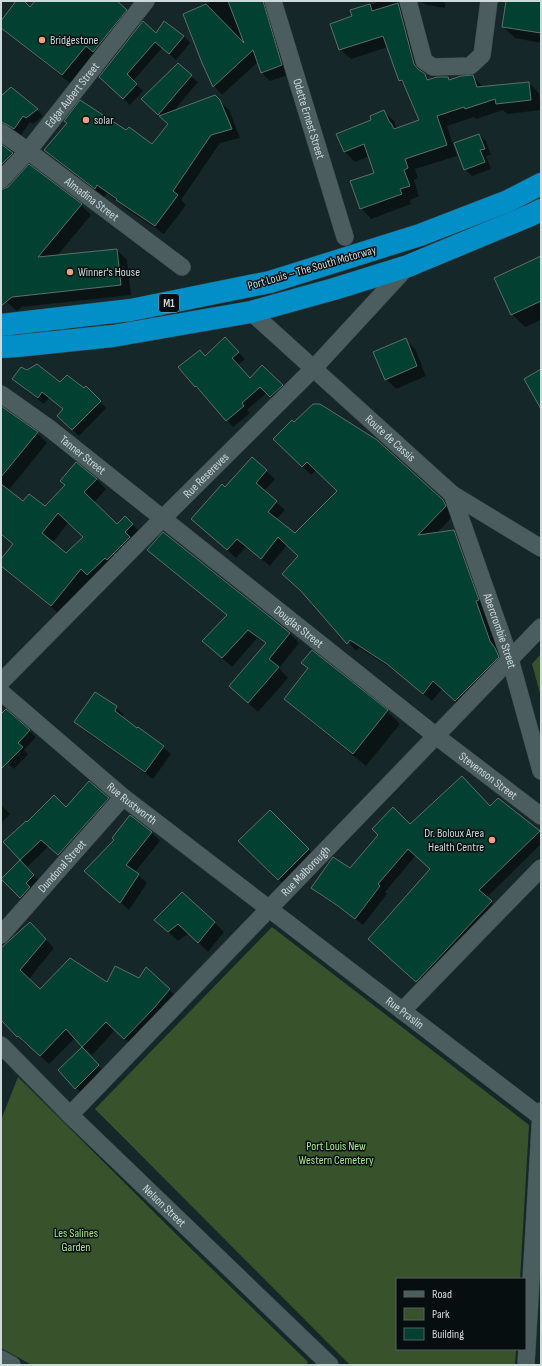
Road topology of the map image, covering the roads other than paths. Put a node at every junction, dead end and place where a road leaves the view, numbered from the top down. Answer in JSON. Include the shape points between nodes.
{"nodes":[{"id":1,"x":146,"y":1,"type":"edge"},
{"id":2,"x":273,"y":1,"type":"edge"},
{"id":3,"x":408,"y":1,"type":"edge"},
{"id":4,"x":489,"y":1,"type":"edge"},
{"id":5,"x":1,"y":132,"type":"edge"},
{"id":6,"x":28,"y":151,"type":"junction"},
{"id":7,"x":1,"y":180,"type":"edge"},
{"id":8,"x":541,"y":184,"type":"edge"},
{"id":9,"x":541,"y":210,"type":"edge"},
{"id":10,"x":345,"y":237,"type":"dead end"},
{"id":11,"x":408,"y":266,"type":"junction"},
{"id":12,"x":182,"y":267,"type":"dead end"},
{"id":13,"x":251,"y":312,"type":"junction"},
{"id":14,"x":1,"y":325,"type":"edge"},
{"id":15,"x":113,"y":336,"type":"junction"},
{"id":16,"x":1,"y":347,"type":"edge"},
{"id":17,"x":1,"y":358,"type":"edge"},
{"id":18,"x":314,"y":368,"type":"junction"},
{"id":19,"x":1,"y":394,"type":"edge"},
{"id":20,"x":452,"y":494,"type":"junction"},
{"id":21,"x":162,"y":518,"type":"junction"},
{"id":22,"x":541,"y":548,"type":"edge"},
{"id":23,"x":541,"y":627,"type":"edge"},
{"id":24,"x":510,"y":660,"type":"junction"},
{"id":25,"x":1,"y":682,"type":"edge"},
{"id":26,"x":1,"y":692,"type":"edge"},
{"id":27,"x":436,"y":736,"type":"junction"},
{"id":28,"x":541,"y":771,"type":"edge"},
{"id":29,"x":124,"y":797,"type":"junction"},
{"id":30,"x":541,"y":816,"type":"edge"},
{"id":31,"x":541,"y":868,"type":"edge"},
{"id":32,"x":269,"y":909,"type":"junction"},
{"id":33,"x":1,"y":935,"type":"edge"},
{"id":34,"x":402,"y":1011,"type":"junction"},
{"id":35,"x":1,"y":1045,"type":"edge"},
{"id":36,"x":541,"y":1111,"type":"edge"},
{"id":37,"x":70,"y":1115,"type":"junction"},
{"id":38,"x":541,"y":1118,"type":"edge"},
{"id":39,"x":1,"y":1359,"type":"edge"},
{"id":40,"x":12,"y":1365,"type":"edge"},
{"id":41,"x":330,"y":1365,"type":"edge"},
{"id":42,"x":526,"y":1365,"type":"edge"}],
"edges":[{"from":1,"to":6,"type":"street","name":"Edgar Aubert Street"},
{"from":2,"to":10,"type":"street","name":"Odette Ernest Street"},
{"from":3,"to":4,"type":"street","via":[[424,61],[433,67],[470,66],[482,55]]},
{"from":5,"to":6,"type":"street","name":"Almadina Street"},
{"from":6,"to":7,"type":"street"},
{"from":6,"to":12,"type":"street","name":"Almadina Street"},
{"from":8,"to":14,"type":"highway","name":"Port Louis – The South Motorway","number":"M1","via":[[420,235],[270,282],[131,310]]},
{"from":9,"to":11,"type":"highway","name":"Port Louis – The South Motorway","number":"M1"},
{"from":11,"to":13,"type":"highway","name":"Port Louis – The South Motorway","number":"M1"},
{"from":11,"to":18,"type":"street","name":"Rue Resereves"},
{"from":13,"to":15,"type":"highway","name":"Port Louis – The South Motorway","number":"M1"},
{"from":13,"to":18,"type":"street","name":"Route de Cassis"},
{"from":15,"to":16,"type":"highway","name":"Port Louis – The South Motorway","number":"M1"},
{"from":15,"to":17,"type":"highway"},
{"from":18,"to":20,"type":"street","name":"Route de Cassis"},
{"from":18,"to":21,"type":"street","name":"Rue Resereves"},
{"from":19,"to":21,"type":"street","name":"Tanner Street","via":[[49,428]]},
{"from":20,"to":22,"type":"street","name":"Route de Cassis"},
{"from":20,"to":24,"type":"street","name":"Abercrombie Street"},
{"from":21,"to":25,"type":"street","name":"Rue Resereves"},
{"from":21,"to":27,"type":"street","name":"Douglas Street"},
{"from":23,"to":24,"type":"street","name":"Rue Malborough"},
{"from":24,"to":27,"type":"street","name":"Rue Malborough"},
{"from":24,"to":28,"type":"street","name":"Abercrombie Street"},
{"from":26,"to":29,"type":"street","name":"Rue Rustworth"},
{"from":27,"to":30,"type":"street","name":"Stevenson Street"},
{"from":27,"to":32,"type":"street","name":"Rue Malborough"},
{"from":29,"to":32,"type":"street","name":"Rue Rustworth"},
{"from":29,"to":33,"type":"street","name":"Dundonal Street"},
{"from":31,"to":34,"type":"street"},
{"from":32,"to":34,"type":"street","name":"Rue Praslin"},
{"from":32,"to":37,"type":"street","name":"Rue Malborough"},
{"from":34,"to":38,"type":"street","name":"Rue Praslin"},
{"from":35,"to":37,"type":"street","name":"Nelson Street"},
{"from":36,"to":38,"type":"street"},
{"from":37,"to":41,"type":"street","name":"Nelson Street"},
{"from":38,"to":42,"type":"street"},
{"from":39,"to":40,"type":"street"}]}
